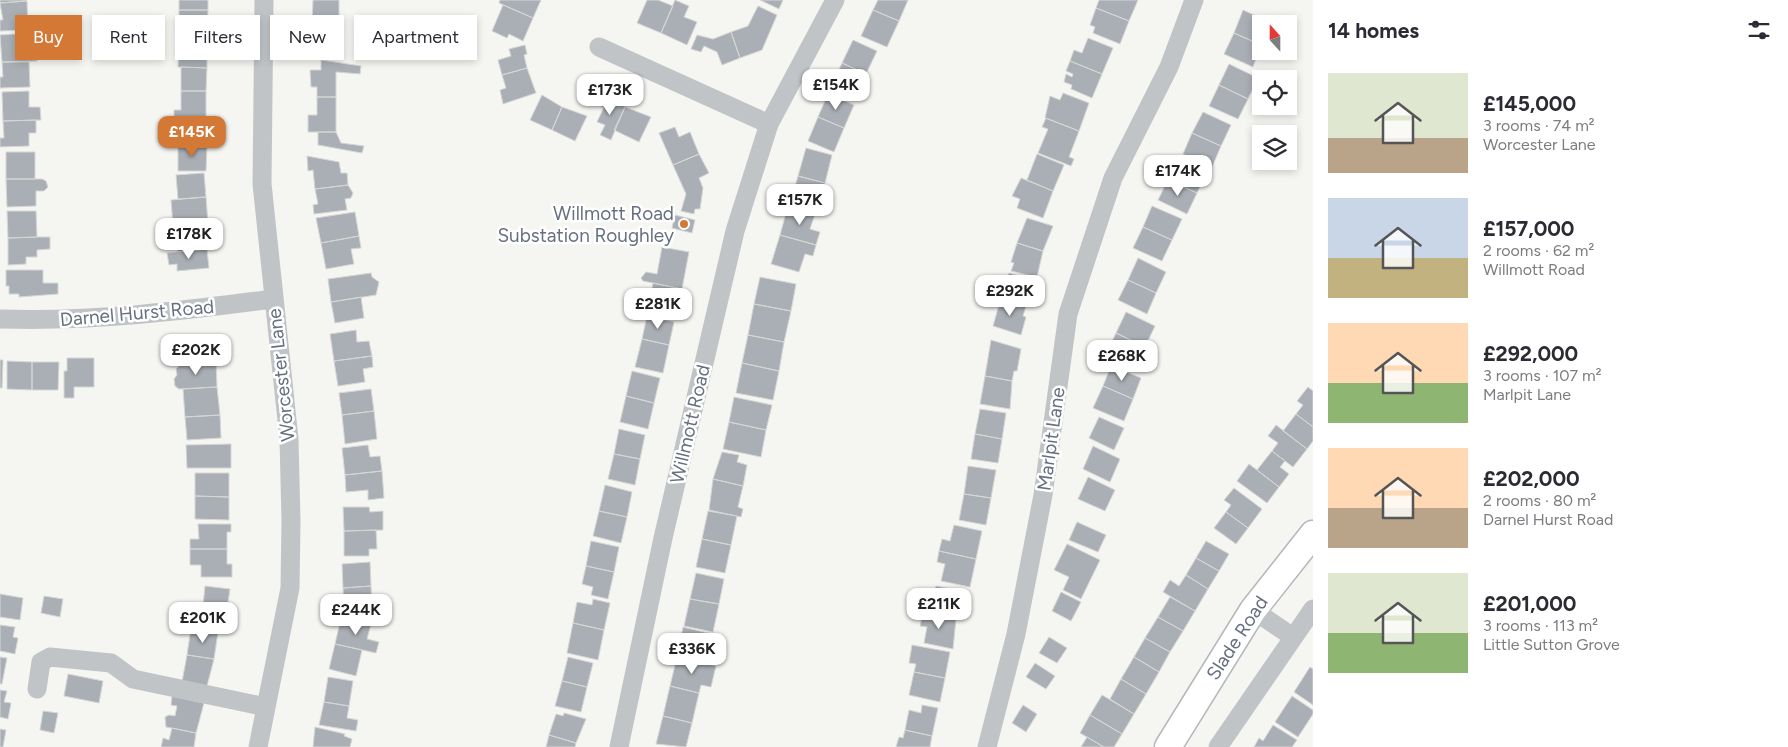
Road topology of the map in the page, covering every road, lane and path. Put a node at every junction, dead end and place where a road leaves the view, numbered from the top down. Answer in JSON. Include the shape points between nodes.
{"nodes":[{"id":1,"x":264,"y":0,"type":"edge"},
{"id":2,"x":835,"y":0,"type":"edge"},
{"id":3,"x":1194,"y":0,"type":"edge"},
{"id":4,"x":600,"y":47,"type":"dead end"},
{"id":5,"x":769,"y":124,"type":"junction"},
{"id":6,"x":273,"y":299,"type":"junction"},
{"id":7,"x":0,"y":319,"type":"edge"},
{"id":8,"x":1313,"y":534,"type":"edge"},
{"id":9,"x":1313,"y":609,"type":"edge"},
{"id":10,"x":1253,"y":610,"type":"junction"},
{"id":11,"x":1293,"y":637,"type":"junction"},
{"id":12,"x":38,"y":689,"type":"dead end"},
{"id":13,"x":266,"y":707,"type":"junction"},
{"id":14,"x":258,"y":747,"type":"edge"},
{"id":15,"x":619,"y":747,"type":"edge"},
{"id":16,"x":987,"y":747,"type":"edge"},
{"id":17,"x":1168,"y":747,"type":"edge"},
{"id":18,"x":1218,"y":747,"type":"edge"}],
"edges":[{"from":1,"to":6,"type":"street","name":"Worcester Lane","via":[[262,184]]},
{"from":2,"to":5,"type":"street","name":"Willmott Road"},
{"from":3,"to":16,"type":"street","name":"Marlpit Lane","via":[[1169,67],[1113,178],[1068,314],[1043,494],[1016,634]]},
{"from":4,"to":5,"type":"street"},
{"from":5,"to":15,"type":"street","name":"Willmott Road","via":[[736,231],[709,340]]},
{"from":6,"to":7,"type":"street","name":"Darnel Hurst Road","via":[[145,316],[58,321]]},
{"from":6,"to":13,"type":"street","name":"Worcester Lane","via":[[289,439],[291,531],[290,588]]},
{"from":8,"to":10,"type":"main road","name":"Slade Road"},
{"from":9,"to":11,"type":"street"},
{"from":10,"to":11,"type":"street"},
{"from":10,"to":17,"type":"main road","name":"Slade Road"},
{"from":11,"to":18,"type":"street"},
{"from":12,"to":13,"type":"street","via":[[41,662],[50,657],[110,664],[133,679]]},
{"from":13,"to":14,"type":"street","name":"Worcester Lane"}]}
